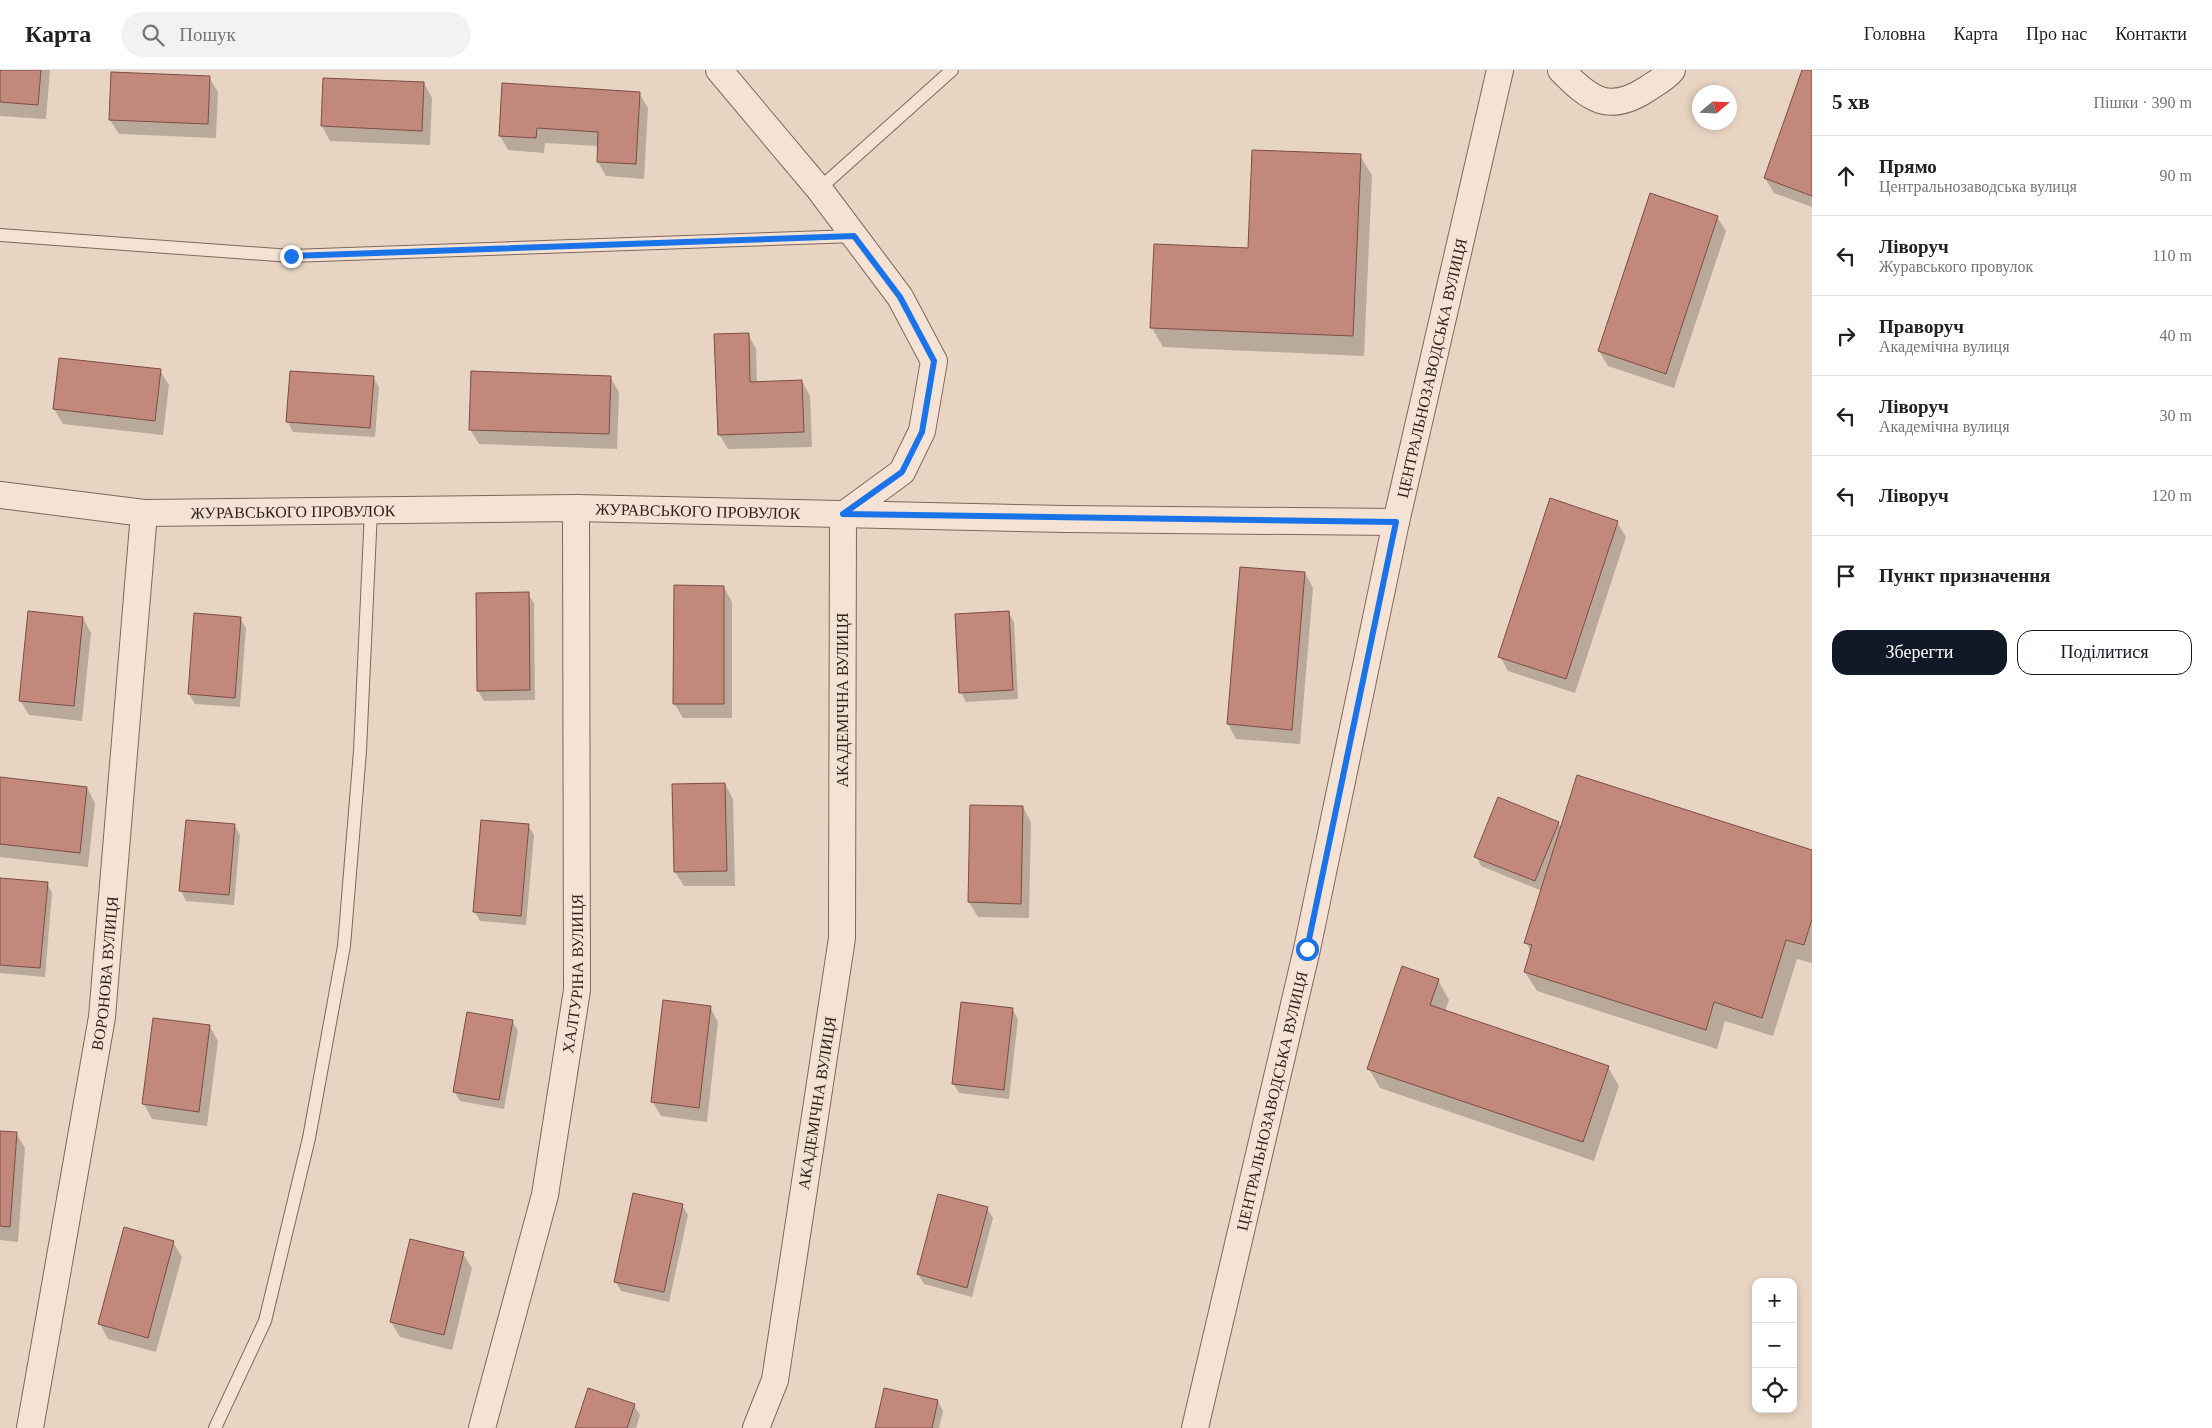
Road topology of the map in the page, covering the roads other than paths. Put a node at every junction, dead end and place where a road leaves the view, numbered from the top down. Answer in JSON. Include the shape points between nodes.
{"nodes":[{"id":1,"x":719,"y":70,"type":"edge"},
{"id":2,"x":952,"y":70,"type":"edge"},
{"id":3,"x":1500,"y":70,"type":"edge"},
{"id":4,"x":1561,"y":70,"type":"edge"},
{"id":5,"x":1672,"y":70,"type":"edge"},
{"id":6,"x":819,"y":189,"type":"junction"},
{"id":7,"x":0,"y":235,"type":"edge"},
{"id":8,"x":854,"y":236,"type":"junction"},
{"id":9,"x":0,"y":495,"type":"edge"},
{"id":10,"x":576,"y":508,"type":"junction"},
{"id":11,"x":371,"y":510,"type":"junction"},
{"id":12,"x":144,"y":513,"type":"junction"},
{"id":13,"x":843,"y":514,"type":"junction"},
{"id":14,"x":1396,"y":522,"type":"junction"},
{"id":15,"x":30,"y":1428,"type":"edge"},
{"id":16,"x":214,"y":1428,"type":"edge"},
{"id":17,"x":482,"y":1428,"type":"edge"},
{"id":18,"x":756,"y":1428,"type":"edge"},
{"id":19,"x":1195,"y":1428,"type":"edge"}],
"edges":[{"from":1,"to":6,"type":"street"},
{"from":2,"to":6,"type":"lane"},
{"from":3,"to":14,"type":"street","name":"ЦЕНТРАЛЬНОЗАВОДСЬКА ВУЛИЦЯ"},
{"from":4,"to":5,"type":"street","via":[[1576,86],[1606,103],[1626,102]]},
{"from":6,"to":8,"type":"street"},
{"from":7,"to":8,"type":"lane","via":[[291,256]]},
{"from":8,"to":13,"type":"street","via":[[900,297],[934,361],[922,432],[902,472]]},
{"from":9,"to":12,"type":"street","name":"ЖУРАВСЬКОГО ПРОВУЛОК"},
{"from":10,"to":11,"type":"street","name":"ЖУРАВСЬКОГО ПРОВУЛОК"},
{"from":10,"to":13,"type":"street","name":"ЖУРАВСЬКОГО ПРОВУЛОК"},
{"from":10,"to":17,"type":"street","name":"ХАЛТУРІНА ВУЛИЦЯ","via":[[577,990],[545,1195]]},
{"from":11,"to":12,"type":"street","name":"ЖУРАВСЬКОГО ПРОВУЛОК"},
{"from":11,"to":16,"type":"lane","via":[[360,750],[344,946],[309,1138],[265,1321]]},
{"from":12,"to":15,"type":"street","name":"ВОРОНОВА ВУЛИЦЯ","via":[[102,1017]]},
{"from":13,"to":14,"type":"street","name":"ЖУРАВСЬКОГО ПРОВУЛОК"},
{"from":13,"to":18,"type":"street","name":"АКАДЕМІЧНА ВУЛИЦЯ","via":[[842,938],[775,1380]]},
{"from":14,"to":19,"type":"street","name":"ЦЕНТРАЛЬНОЗАВОДСЬКА ВУЛИЦЯ","via":[[1307,949]]}]}
